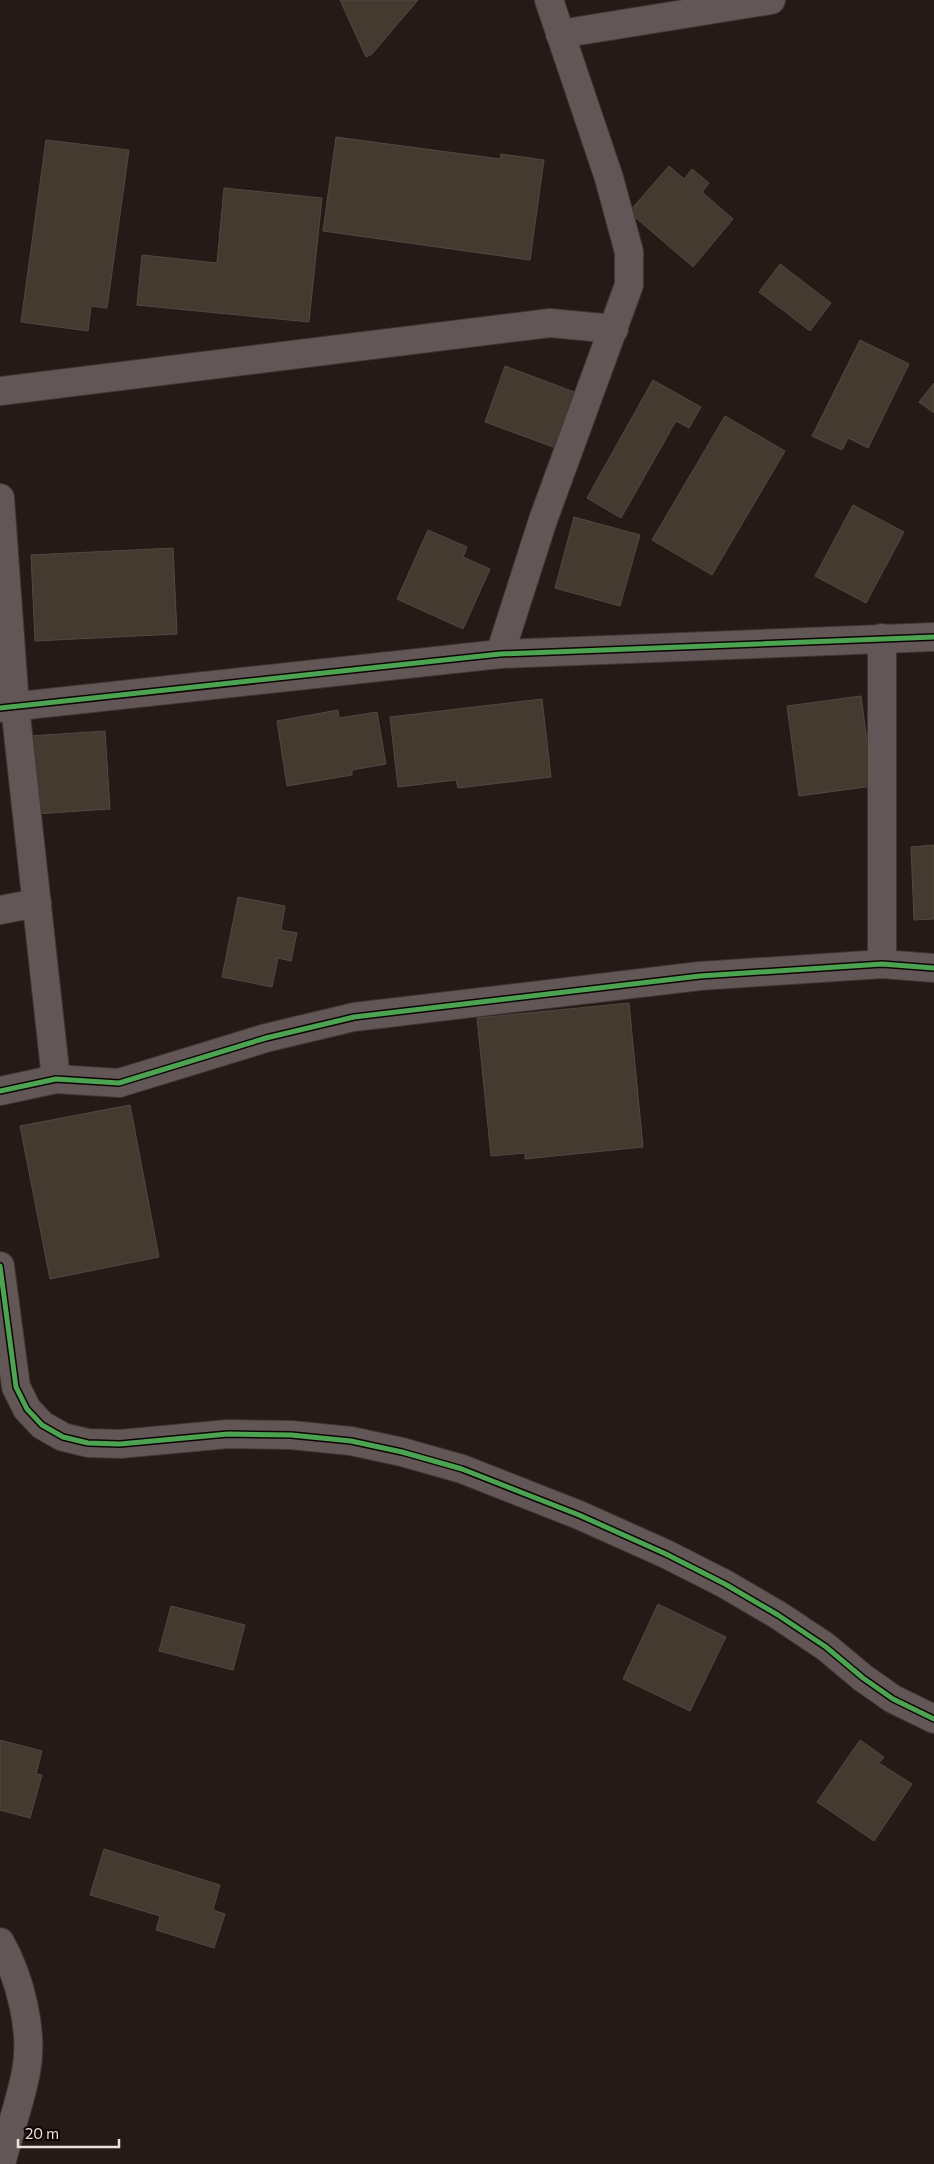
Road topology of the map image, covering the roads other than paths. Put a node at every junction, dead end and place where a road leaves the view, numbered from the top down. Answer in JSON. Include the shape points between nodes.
{"nodes":[{"id":1,"x":549,"y":0,"type":"edge"},
{"id":2,"x":771,"y":0,"type":"edge"},
{"id":3,"x":560,"y":34,"type":"junction"},
{"id":4,"x":614,"y":329,"type":"junction"},
{"id":5,"x":0,"y":392,"type":"edge"},
{"id":6,"x":0,"y":498,"type":"edge"},
{"id":7,"x":934,"y":637,"type":"edge"},
{"id":8,"x":882,"y":638,"type":"junction"},
{"id":9,"x":500,"y":654,"type":"junction"},
{"id":10,"x":7,"y":707,"type":"edge"},
{"id":11,"x":37,"y":903,"type":"junction"},
{"id":12,"x":0,"y":910,"type":"edge"},
{"id":13,"x":882,"y":964,"type":"junction"},
{"id":14,"x":934,"y":968,"type":"edge"},
{"id":15,"x":56,"y":1079,"type":"junction"},
{"id":16,"x":0,"y":1091,"type":"edge"},
{"id":17,"x":0,"y":1266,"type":"edge"},
{"id":18,"x":934,"y":1719,"type":"edge"},
{"id":19,"x":0,"y":1942,"type":"edge"},
{"id":20,"x":1,"y":2164,"type":"edge"}],
"edges":[{"from":1,"to":3,"type":"street"},
{"from":2,"to":3,"type":"street"},
{"from":3,"to":4,"type":"street","via":[[609,178],[629,252],[629,285]]},
{"from":4,"to":5,"type":"street","via":[[550,323]]},
{"from":4,"to":9,"type":"street","via":[[543,520]]},
{"from":6,"to":10,"type":"street"},
{"from":7,"to":8,"type":"street"},
{"from":8,"to":9,"type":"street"},
{"from":8,"to":13,"type":"street"},
{"from":9,"to":10,"type":"street"},
{"from":10,"to":11,"type":"street"},
{"from":11,"to":12,"type":"street"},
{"from":11,"to":15,"type":"street"},
{"from":13,"to":14,"type":"street"},
{"from":13,"to":15,"type":"street","via":[[700,976],[354,1017],[266,1038],[119,1083]]},
{"from":15,"to":16,"type":"street"},
{"from":17,"to":18,"type":"street","via":[[16,1387],[27,1408],[42,1425],[63,1437],[88,1443],[120,1444],[228,1434],[291,1435],[360,1443],[462,1470],[579,1515],[725,1584],[826,1647],[893,1699]]},
{"from":19,"to":20,"type":"street","via":[[21,1993],[28,2032],[27,2070]]}]}
